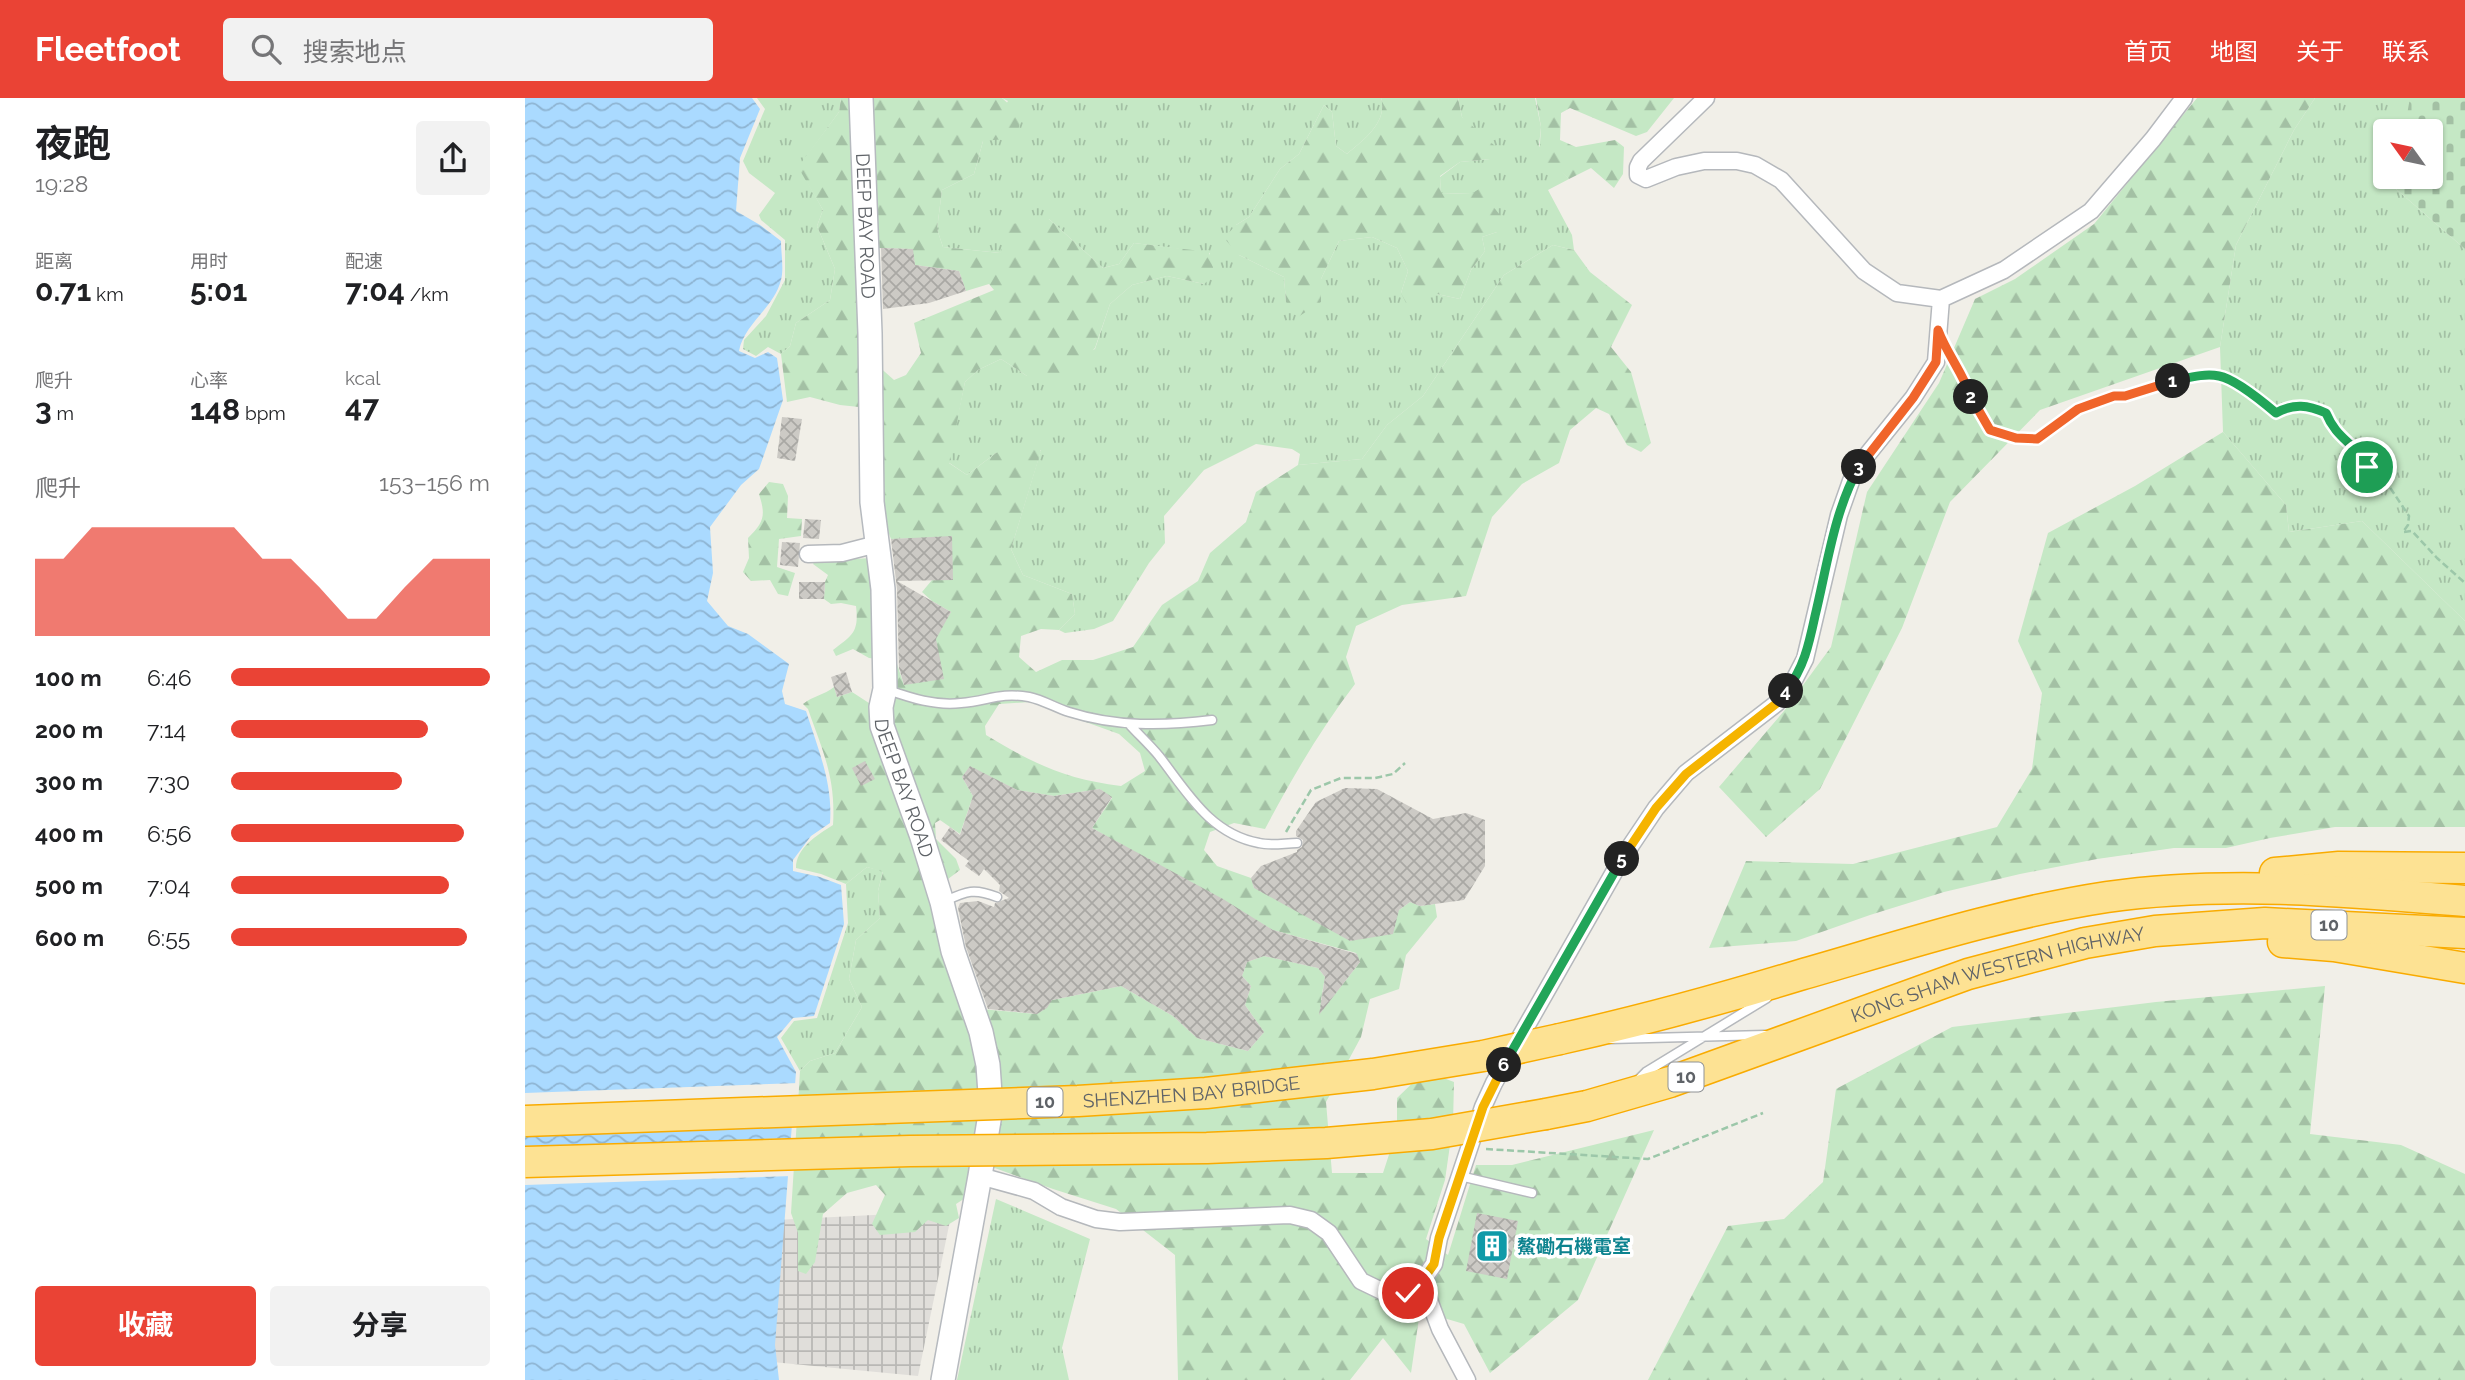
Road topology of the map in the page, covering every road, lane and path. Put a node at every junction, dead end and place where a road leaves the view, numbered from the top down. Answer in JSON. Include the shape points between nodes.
{"nodes":[{"id":1,"x":861,"y":98,"type":"edge"},
{"id":2,"x":1706,"y":98,"type":"edge"},
{"id":3,"x":2184,"y":98,"type":"edge"},
{"id":4,"x":1941,"y":299,"type":"junction"},
{"id":5,"x":1938,"y":330,"type":"junction"},
{"id":6,"x":877,"y":544,"type":"junction"},
{"id":7,"x":808,"y":554,"type":"dead end"},
{"id":8,"x":2465,"y":583,"type":"edge"},
{"id":9,"x":885,"y":689,"type":"junction"},
{"id":10,"x":1212,"y":720,"type":"dead end"},
{"id":11,"x":1129,"y":724,"type":"junction"},
{"id":12,"x":1405,"y":763,"type":"dead end"},
{"id":13,"x":1297,"y":843,"type":"dead end"},
{"id":14,"x":1279,"y":844,"type":"junction"},
{"id":15,"x":2465,"y":868,"type":"edge"},
{"id":16,"x":2207,"y":888,"type":"junction"},
{"id":17,"x":997,"y":897,"type":"dead end"},
{"id":18,"x":2465,"y":901,"type":"edge"},
{"id":19,"x":942,"y":902,"type":"junction"},
{"id":20,"x":2193,"y":927,"type":"junction"},
{"id":21,"x":2465,"y":933,"type":"edge"},
{"id":22,"x":2465,"y":968,"type":"edge"},
{"id":23,"x":1800,"y":975,"type":"junction"},
{"id":24,"x":1813,"y":1031,"type":"junction"},
{"id":25,"x":1704,"y":1037,"type":"junction"},
{"id":26,"x":1566,"y":1038,"type":"junction"},
{"id":27,"x":1623,"y":1096,"type":"junction"},
{"id":28,"x":1763,"y":1113,"type":"dead end"},
{"id":29,"x":525,"y":1121,"type":"edge"},
{"id":30,"x":1469,"y":1148,"type":"junction"},
{"id":31,"x":525,"y":1162,"type":"edge"},
{"id":32,"x":981,"y":1176,"type":"junction"},
{"id":33,"x":1460,"y":1176,"type":"junction"},
{"id":34,"x":1532,"y":1193,"type":"dead end"},
{"id":35,"x":1422,"y":1281,"type":"junction"},
{"id":36,"x":943,"y":1380,"type":"edge"},
{"id":37,"x":1467,"y":1380,"type":"edge"}],
"edges":[{"from":1,"to":6,"type":"street","name":"DEEP BAY ROAD"},
{"from":2,"to":4,"type":"street","via":[[1641,161],[1638,175],[1646,179],[1677,167],[1717,160],[1755,165],[1781,180],[1864,271],[1897,293]]},
{"from":3,"to":4,"type":"street","via":[[2091,211],[2004,270]]},
{"from":4,"to":5,"type":"street"},
{"from":5,"to":8,"type":"path","via":[[1990,430],[2016,438],[2037,439],[2078,409],[2114,396],[2202,376],[2221,376],[2276,413],[2302,405],[2326,413],[2339,436],[2389,486],[2409,516],[2403,532],[2411,531]]},
{"from":5,"to":30,"type":"street","via":[[1936,362],[1851,481],[1805,659],[1793,682],[1777,703],[1686,774],[1656,808],[1621,860],[1494,1083]]},
{"from":6,"to":7,"type":"street"},
{"from":6,"to":9,"type":"street","name":"DEEP BAY ROAD","via":[[883,589]]},
{"from":9,"to":11,"type":"lane","via":[[924,702],[960,704],[1000,694],[1031,697],[1069,713]]},
{"from":9,"to":19,"type":"street","name":"DEEP BAY ROAD","via":[[882,726]]},
{"from":10,"to":11,"type":"lane"},
{"from":11,"to":14,"type":"lane","via":[[1206,816],[1233,835],[1260,844]]},
{"from":12,"to":14,"type":"path","via":[[1392,774],[1341,778],[1311,790]]},
{"from":13,"to":14,"type":"lane"},
{"from":15,"to":16,"type":"highway","via":[[2339,867],[2277,873]]},
{"from":16,"to":18,"type":"highway","number":"10","via":[[2310,889]]},
{"from":16,"to":23,"type":"highway","number":"10","via":[[2088,900],[2018,914]]},
{"from":17,"to":19,"type":"lane","via":[[966,891]]},
{"from":19,"to":32,"type":"street","name":"DEEP BAY ROAD","via":[[988,1065],[991,1108]]},
{"from":20,"to":21,"type":"highway","name":"KONG SHAM WESTERN HIGHWAY","number":"10","via":[[2265,923]]},
{"from":20,"to":22,"type":"highway","via":[[2248,941],[2334,946]]},
{"from":20,"to":24,"type":"highway","name":"KONG SHAM WESTERN HIGHWAY","number":"10","via":[[2085,943],[2001,964]]},
{"from":23,"to":25,"type":"lane"},
{"from":23,"to":26,"type":"highway","number":"10"},
{"from":24,"to":25,"type":"lane"},
{"from":24,"to":27,"type":"highway","name":"KONG SHAM WESTERN HIGHWAY","number":"10"},
{"from":25,"to":26,"type":"lane"},
{"from":25,"to":27,"type":"lane","via":[[1646,1072]]},
{"from":26,"to":29,"type":"highway","name":"SHENZHEN BAY BRIDGE","number":"10","bridge":true,"via":[[1422,1067],[1206,1093]]},
{"from":27,"to":31,"type":"highway","name":"KONG SHAM WESTERN HIGHWAY","number":"10","bridge":true,"via":[[1432,1134],[1326,1143]]},
{"from":28,"to":30,"type":"path","via":[[1648,1159]]},
{"from":30,"to":33,"type":"street"},
{"from":32,"to":35,"type":"street","via":[[1034,1191],[1096,1219],[1120,1222],[1290,1214],[1311,1220],[1329,1233],[1361,1281],[1388,1294],[1408,1293]]},
{"from":32,"to":36,"type":"street","name":"DEEP BAY ROAD"},
{"from":33,"to":34,"type":"lane"},
{"from":33,"to":35,"type":"street","via":[[1434,1264]]},
{"from":35,"to":37,"type":"street"}]}
